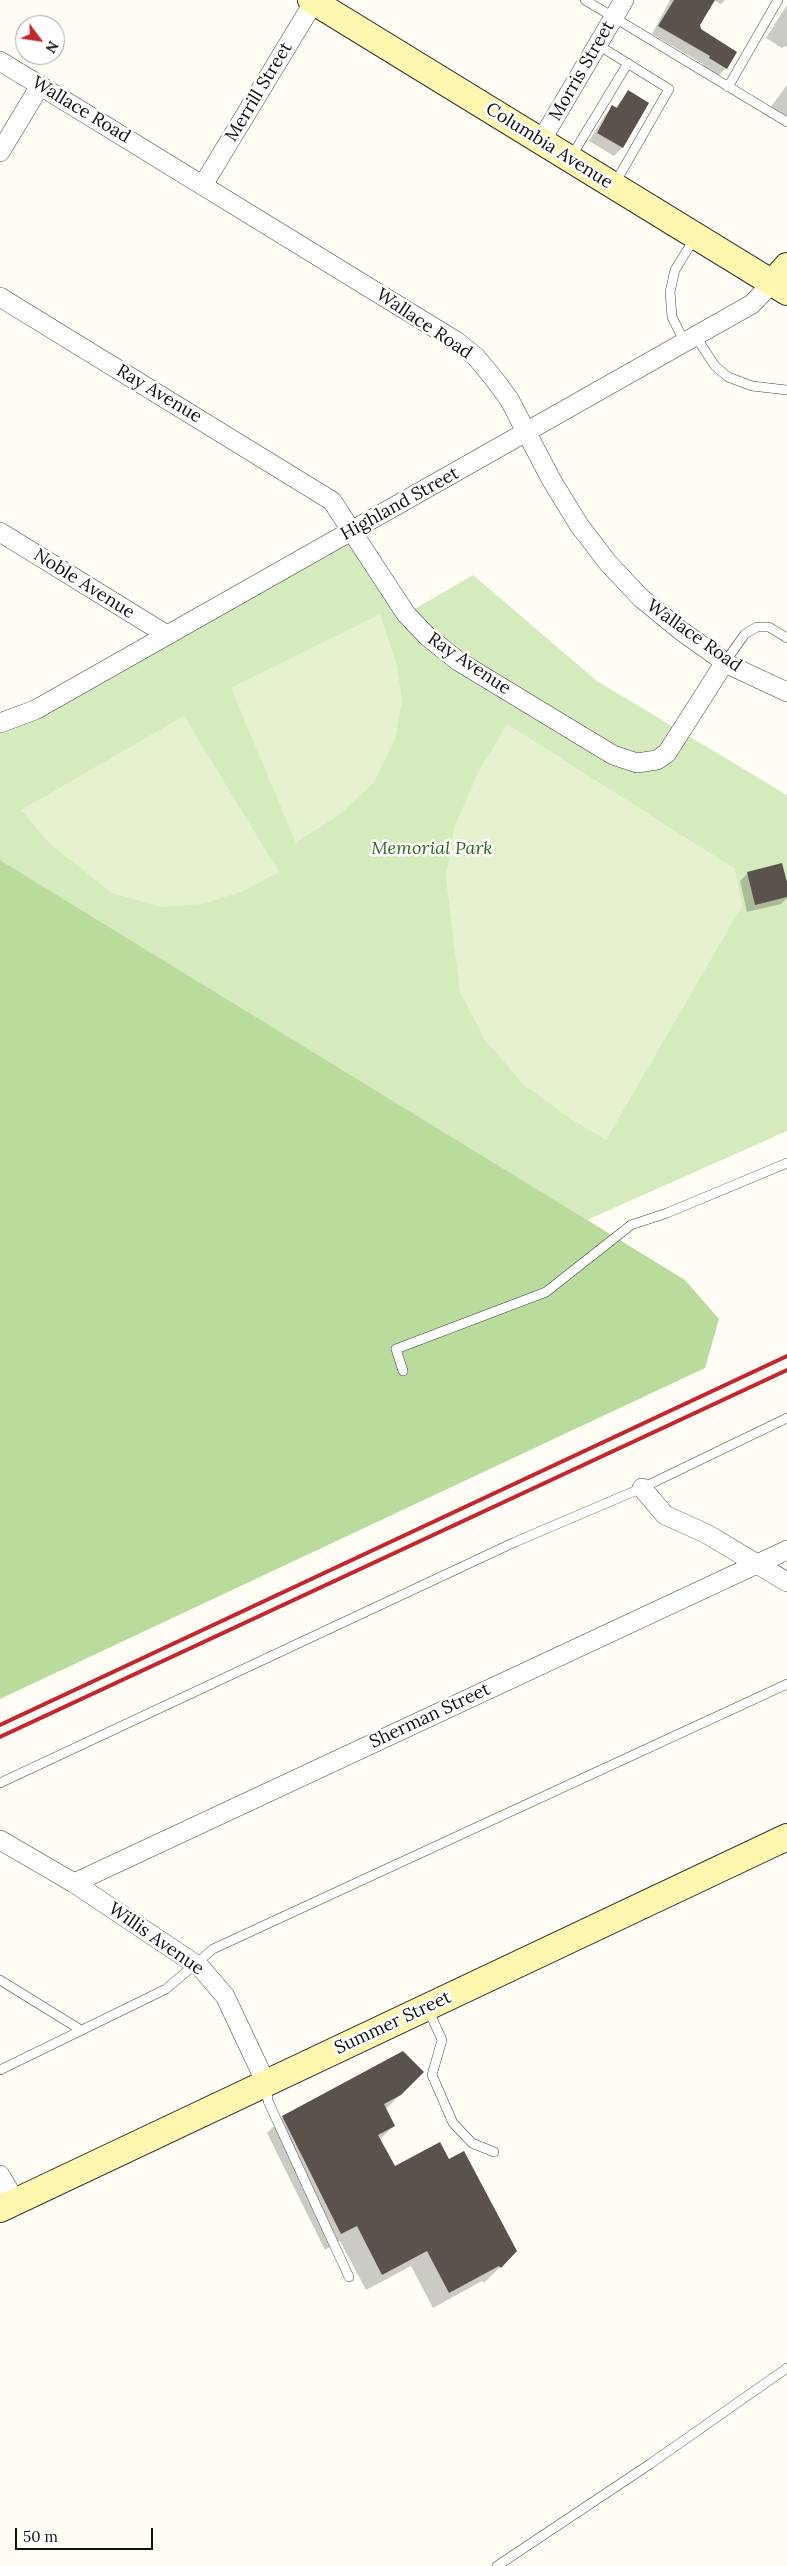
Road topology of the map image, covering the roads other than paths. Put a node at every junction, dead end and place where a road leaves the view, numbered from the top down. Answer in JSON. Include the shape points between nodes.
{"nodes":[{"id":1,"x":585,"y":0,"type":"edge"},
{"id":2,"x":624,"y":0,"type":"edge"},
{"id":3,"x":778,"y":0,"type":"edge"},
{"id":4,"x":313,"y":1,"type":"edge"},
{"id":5,"x":614,"y":17,"type":"junction"},
{"id":6,"x":598,"y":44,"type":"junction"},
{"id":7,"x":0,"y":61,"type":"edge"},
{"id":8,"x":628,"y":63,"type":"junction"},
{"id":9,"x":40,"y":86,"type":"junction"},
{"id":10,"x":728,"y":87,"type":"junction"},
{"id":11,"x":787,"y":122,"type":"edge"},
{"id":12,"x":541,"y":141,"type":"junction"},
{"id":13,"x":0,"y":152,"type":"edge"},
{"id":14,"x":570,"y":159,"type":"junction"},
{"id":15,"x":203,"y":185,"type":"junction"},
{"id":16,"x":613,"y":186,"type":"junction"},
{"id":17,"x":696,"y":236,"type":"junction"},
{"id":18,"x":782,"y":280,"type":"edge"},
{"id":19,"x":0,"y":297,"type":"edge"},
{"id":20,"x":690,"y":340,"type":"junction"},
{"id":21,"x":787,"y":390,"type":"edge"},
{"id":22,"x":527,"y":433,"type":"junction"},
{"id":23,"x":352,"y":530,"type":"junction"},
{"id":24,"x":0,"y":532,"type":"edge"},
{"id":25,"x":167,"y":635,"type":"junction"},
{"id":26,"x":787,"y":638,"type":"edge"},
{"id":27,"x":725,"y":662,"type":"junction"},
{"id":28,"x":787,"y":692,"type":"edge"},
{"id":29,"x":0,"y":723,"type":"edge"},
{"id":30,"x":787,"y":1163,"type":"edge"},
{"id":31,"x":403,"y":1371,"type":"dead end"},
{"id":32,"x":787,"y":1418,"type":"edge"},
{"id":33,"x":642,"y":1488,"type":"junction"},
{"id":34,"x":787,"y":1550,"type":"edge"},
{"id":35,"x":758,"y":1563,"type":"junction"},
{"id":36,"x":787,"y":1582,"type":"edge"},
{"id":37,"x":787,"y":1684,"type":"edge"},
{"id":38,"x":0,"y":1783,"type":"edge"},
{"id":39,"x":787,"y":1837,"type":"edge"},
{"id":40,"x":0,"y":1840,"type":"edge"},
{"id":41,"x":74,"y":1883,"type":"junction"},
{"id":42,"x":195,"y":1963,"type":"junction"},
{"id":43,"x":0,"y":1980,"type":"edge"},
{"id":44,"x":426,"y":2007,"type":"junction"},
{"id":45,"x":81,"y":2030,"type":"junction"},
{"id":46,"x":0,"y":2070,"type":"edge"},
{"id":47,"x":266,"y":2082,"type":"junction"},
{"id":48,"x":494,"y":2152,"type":"dead end"},
{"id":49,"x":0,"y":2174,"type":"edge"},
{"id":50,"x":8,"y":2206,"type":"edge"},
{"id":51,"x":349,"y":2277,"type":"dead end"},
{"id":52,"x":787,"y":2368,"type":"edge"},
{"id":53,"x":497,"y":2566,"type":"edge"}],
"edges":[{"from":1,"to":5,"type":"lane"},
{"from":2,"to":5,"type":"street","name":"Morris Street"},
{"from":3,"to":10,"type":"lane"},
{"from":4,"to":12,"type":"street","name":"Columbia Avenue"},
{"from":4,"to":15,"type":"street","name":"Merrill Street"},
{"from":5,"to":6,"type":"street","name":"Morris Street"},
{"from":5,"to":10,"type":"lane"},
{"from":6,"to":8,"type":"lane"},
{"from":6,"to":12,"type":"street","name":"Morris Street"},
{"from":7,"to":9,"type":"street","name":"Wallace Road"},
{"from":8,"to":14,"type":"lane"},
{"from":8,"to":16,"type":"lane","via":[[669,88]]},
{"from":9,"to":13,"type":"street"},
{"from":9,"to":15,"type":"street","name":"Wallace Road"},
{"from":10,"to":11,"type":"lane"},
{"from":12,"to":14,"type":"street","name":"Columbia Avenue"},
{"from":14,"to":16,"type":"street","name":"Columbia Avenue"},
{"from":15,"to":22,"type":"street","name":"Wallace Road","via":[[456,341],[476,357],[495,380]]},
{"from":16,"to":17,"type":"street","name":"Columbia Avenue"},
{"from":17,"to":18,"type":"street","name":"Columbia Avenue"},
{"from":17,"to":20,"type":"lane","via":[[675,270],[670,292],[672,317]]},
{"from":18,"to":20,"type":"street","name":"Highland Street","via":[[752,304]]},
{"from":19,"to":23,"type":"street","name":"Ray Avenue","via":[[321,493],[336,506]]},
{"from":20,"to":21,"type":"lane","via":[[728,377],[752,386]]},
{"from":20,"to":22,"type":"street","name":"Highland Street"},
{"from":22,"to":23,"type":"street","name":"Highland Street"},
{"from":22,"to":27,"type":"street","name":"Wallace Road","via":[[579,525],[608,564],[641,598]]},
{"from":23,"to":25,"type":"street","name":"Highland Street"},
{"from":23,"to":27,"type":"street","name":"Ray Avenue","via":[[406,614],[427,636],[458,661],[625,760],[647,762],[657,760],[667,752]]},
{"from":24,"to":25,"type":"street","name":"Noble Avenue"},
{"from":25,"to":29,"type":"street","name":"Highland Street","via":[[35,710]]},
{"from":26,"to":27,"type":"lane","via":[[769,627],[757,627],[745,634]]},
{"from":27,"to":28,"type":"street","name":"Wallace Road"},
{"from":30,"to":31,"type":"lane","via":[[667,1214],[631,1225],[546,1292],[396,1349]]},
{"from":32,"to":33,"type":"lane"},
{"from":33,"to":35,"type":"street","via":[[665,1515]]},
{"from":33,"to":38,"type":"lane","via":[[515,1542]]},
{"from":34,"to":35,"type":"street","name":"Sherman Street"},
{"from":35,"to":36,"type":"street"},
{"from":35,"to":41,"type":"street","name":"Sherman Street"},
{"from":37,"to":42,"type":"lane","via":[[213,1949]]},
{"from":39,"to":44,"type":"street","name":"Summer Street"},
{"from":40,"to":41,"type":"street","name":"Willis Avenue"},
{"from":41,"to":42,"type":"street","name":"Willis Avenue"},
{"from":42,"to":45,"type":"lane","via":[[166,1989]]},
{"from":42,"to":47,"type":"street","name":"Willis Avenue","via":[[225,1996]]},
{"from":43,"to":45,"type":"lane"},
{"from":44,"to":47,"type":"street","name":"Summer Street"},
{"from":44,"to":48,"type":"lane","via":[[442,2040],[432,2075],[453,2123],[472,2143]]},
{"from":45,"to":46,"type":"lane"},
{"from":47,"to":50,"type":"street","name":"Summer Street"},
{"from":47,"to":51,"type":"lane","via":[[268,2102]]},
{"from":49,"to":50,"type":"street"},
{"from":52,"to":53,"type":"lane"}]}
